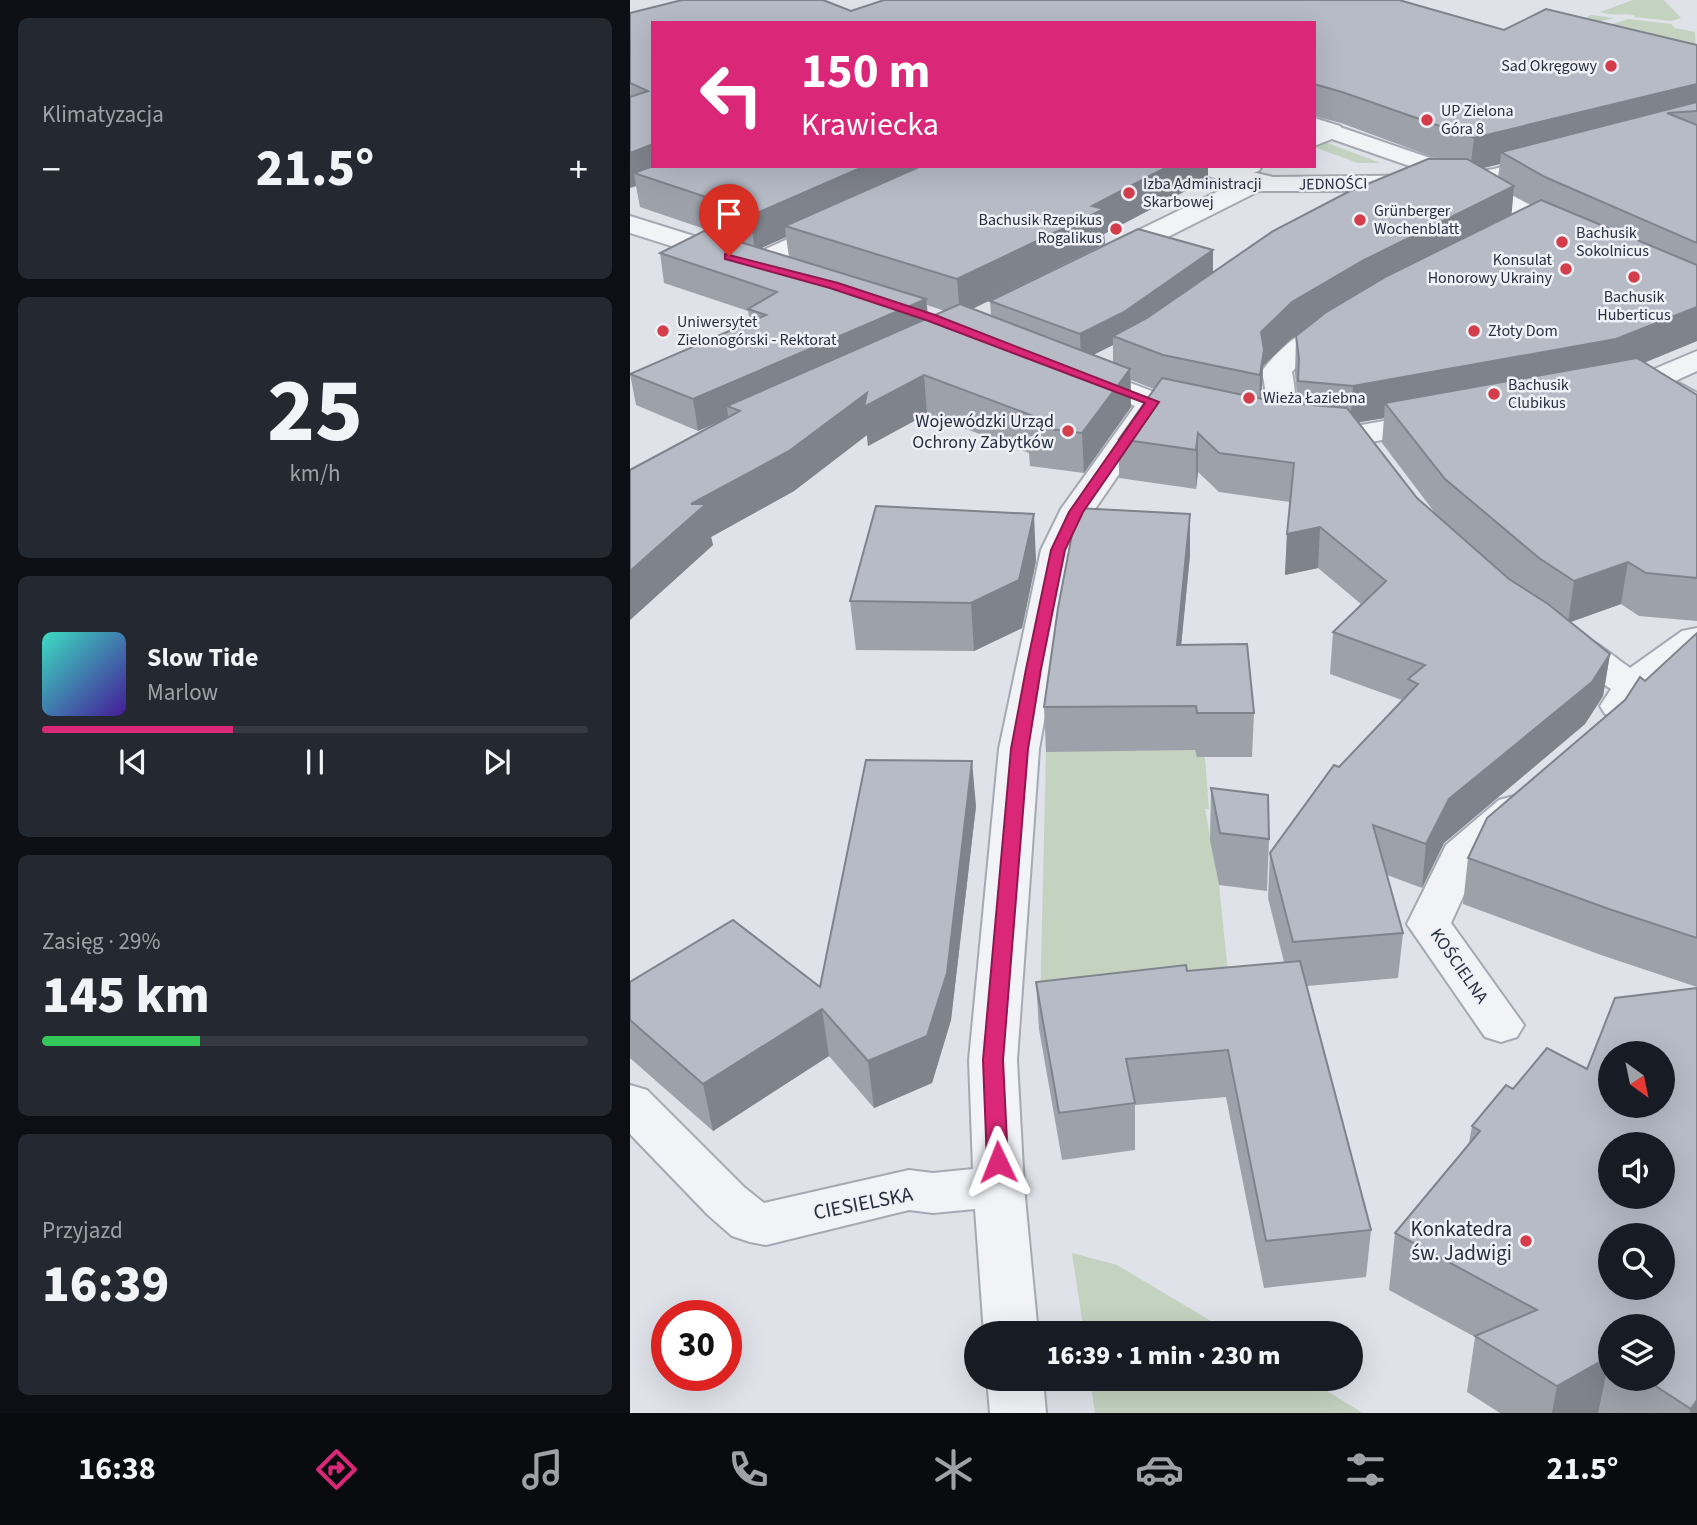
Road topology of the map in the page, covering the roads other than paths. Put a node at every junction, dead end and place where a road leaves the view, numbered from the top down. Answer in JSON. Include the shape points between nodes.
{"nodes":[{"id":1,"x":1320,"y":132,"type":"edge"},
{"id":2,"x":1573,"y":155,"type":"edge"},
{"id":3,"x":1213,"y":168,"type":"edge"},
{"id":4,"x":1247,"y":173,"type":"edge"},
{"id":5,"x":1474,"y":180,"type":"junction"},
{"id":6,"x":858,"y":215,"type":"edge"},
{"id":7,"x":1536,"y":222,"type":"junction"},
{"id":8,"x":630,"y":224,"type":"edge"},
{"id":9,"x":1510,"y":233,"type":"edge"},
{"id":10,"x":1583,"y":243,"type":"edge"},
{"id":11,"x":756,"y":264,"type":"junction"},
{"id":12,"x":1081,"y":269,"type":"edge"},
{"id":13,"x":789,"y":273,"type":"edge"},
{"id":14,"x":1369,"y":306,"type":"edge"},
{"id":15,"x":1115,"y":358,"type":"dead end"},
{"id":16,"x":1697,"y":360,"type":"edge"},
{"id":17,"x":1153,"y":402,"type":"junction"},
{"id":18,"x":1697,"y":405,"type":"edge"},
{"id":19,"x":1456,"y":417,"type":"edge"},
{"id":20,"x":1301,"y":433,"type":"junction"},
{"id":21,"x":1540,"y":624,"type":"edge"},
{"id":22,"x":1696,"y":638,"type":"edge"},
{"id":23,"x":1632,"y":686,"type":"junction"},
{"id":24,"x":1602,"y":734,"type":"edge"},
{"id":25,"x":1543,"y":784,"type":"edge"},
{"id":26,"x":1501,"y":1025,"type":"dead end"},
{"id":27,"x":630,"y":1103,"type":"edge"},
{"id":28,"x":999,"y":1187,"type":"junction"},
{"id":29,"x":1011,"y":1321,"type":"edge"},
{"id":30,"x":1017,"y":1391,"type":"edge"},
{"id":31,"x":1018,"y":1413,"type":"edge"}],
"edges":[{"from":1,"to":5,"type":"street"},
{"from":2,"to":5,"type":"street","name":"JEDNOŚCI"},
{"from":3,"to":4,"type":"street"},
{"from":4,"to":5,"type":"street","name":"JEDNOŚCI","via":[[1335,195]]},
{"from":4,"to":12,"type":"street"},
{"from":5,"to":7,"type":"street"},
{"from":6,"to":11,"type":"street"},
{"from":7,"to":9,"type":"street"},
{"from":7,"to":10,"type":"street"},
{"from":8,"to":11,"type":"street"},
{"from":11,"to":13,"type":"street"},
{"from":14,"to":20,"type":"street","via":[[1294,351],[1277,371]]},
{"from":15,"to":17,"type":"street","via":[[1073,370]]},
{"from":16,"to":18,"type":"street","via":[[1639,383]]},
{"from":17,"to":20,"type":"street"},
{"from":17,"to":28,"type":"street","via":[[1076,512],[1058,550],[1034,669],[1020,749],[993,1060]]},
{"from":19,"to":20,"type":"street"},
{"from":21,"to":23,"type":"street"},
{"from":22,"to":23,"type":"street"},
{"from":23,"to":24,"type":"street"},
{"from":25,"to":26,"type":"street","name":"KOŚCIELNA","via":[[1461,855],[1429,924]]},
{"from":27,"to":28,"type":"street","name":"CIESIELSKA","via":[[750,1221],[766,1224],[909,1190],[933,1193]]},
{"from":28,"to":29,"type":"street"},
{"from":30,"to":31,"type":"street"}]}
